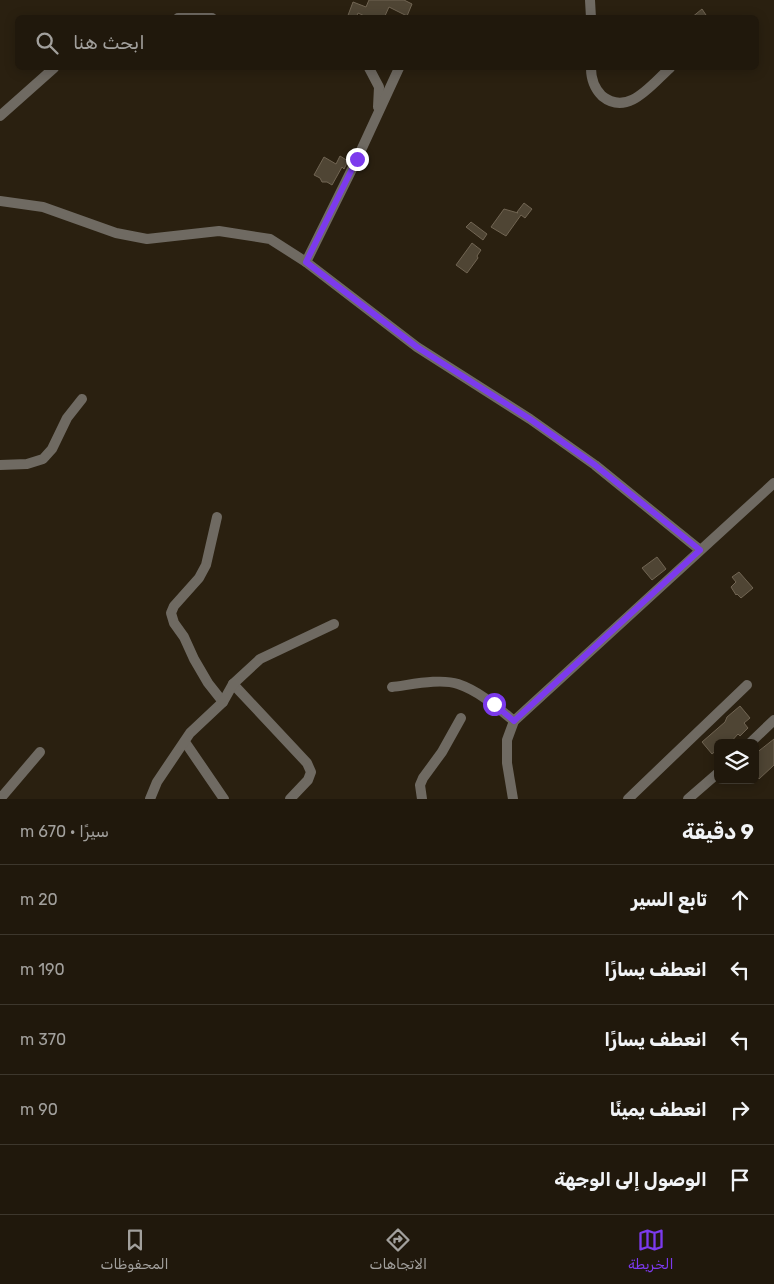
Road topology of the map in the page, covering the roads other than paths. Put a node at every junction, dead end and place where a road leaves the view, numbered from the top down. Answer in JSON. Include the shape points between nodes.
{"nodes":[{"id":1,"x":590,"y":0,"type":"edge"},
{"id":2,"x":591,"y":15,"type":"edge"},
{"id":3,"x":52,"y":70,"type":"edge"},
{"id":4,"x":369,"y":70,"type":"edge"},
{"id":5,"x":398,"y":70,"type":"edge"},
{"id":6,"x":592,"y":70,"type":"edge"},
{"id":7,"x":668,"y":70,"type":"edge"},
{"id":8,"x":378,"y":113,"type":"junction"},
{"id":9,"x":0,"y":116,"type":"edge"},
{"id":10,"x":0,"y":201,"type":"edge"},
{"id":11,"x":306,"y":262,"type":"junction"},
{"id":12,"x":82,"y":399,"type":"dead end"},
{"id":13,"x":0,"y":465,"type":"edge"},
{"id":14,"x":774,"y":483,"type":"edge"},
{"id":15,"x":217,"y":517,"type":"dead end"},
{"id":16,"x":700,"y":550,"type":"junction"},
{"id":17,"x":334,"y":624,"type":"dead end"},
{"id":18,"x":233,"y":684,"type":"junction"},
{"id":19,"x":747,"y":685,"type":"dead end"},
{"id":20,"x":392,"y":687,"type":"dead end"},
{"id":21,"x":223,"y":702,"type":"junction"},
{"id":22,"x":461,"y":718,"type":"dead end"},
{"id":23,"x":774,"y":720,"type":"edge"},
{"id":24,"x":514,"y":721,"type":"junction"},
{"id":25,"x":754,"y":739,"type":"edge"},
{"id":26,"x":184,"y":742,"type":"junction"},
{"id":27,"x":40,"y":752,"type":"dead end"},
{"id":28,"x":714,"y":776,"type":"edge"},
{"id":29,"x":0,"y":799,"type":"edge"},
{"id":30,"x":150,"y":799,"type":"edge"},
{"id":31,"x":224,"y":799,"type":"edge"},
{"id":32,"x":290,"y":799,"type":"edge"},
{"id":33,"x":422,"y":799,"type":"edge"},
{"id":34,"x":514,"y":799,"type":"edge"},
{"id":35,"x":628,"y":799,"type":"edge"},
{"id":36,"x":688,"y":799,"type":"edge"}],
"edges":[{"from":1,"to":2,"type":"street"},
{"from":3,"to":9,"type":"street"},
{"from":4,"to":8,"type":"street","via":[[379,87]]},
{"from":5,"to":8,"type":"street"},
{"from":6,"to":7,"type":"street","via":[[593,84],[599,93],[616,104],[626,104],[634,99]]},
{"from":8,"to":11,"type":"street"},
{"from":10,"to":11,"type":"street","via":[[43,207],[116,233],[147,239],[219,231],[270,239]]},
{"from":11,"to":16,"type":"street","via":[[417,347],[595,465]]},
{"from":12,"to":13,"type":"street","via":[[43,459],[27,464]]},
{"from":14,"to":16,"type":"street"},
{"from":15,"to":21,"type":"street","via":[[206,565],[171,614],[208,683]]},
{"from":16,"to":24,"type":"street"},
{"from":17,"to":18,"type":"street","via":[[260,659]]},
{"from":18,"to":21,"type":"street"},
{"from":18,"to":32,"type":"street","via":[[307,763],[311,772],[308,780]]},
{"from":19,"to":35,"type":"street"},
{"from":20,"to":24,"type":"street","via":[[444,682],[457,684],[494,704]]},
{"from":21,"to":26,"type":"street","via":[[200,722]]},
{"from":22,"to":33,"type":"street","via":[[420,784]]},
{"from":23,"to":25,"type":"street"},
{"from":24,"to":34,"type":"street","via":[[506,740]]},
{"from":26,"to":30,"type":"street","via":[[157,782]]},
{"from":26,"to":31,"type":"street"},
{"from":27,"to":29,"type":"street"},
{"from":28,"to":36,"type":"street"}]}
